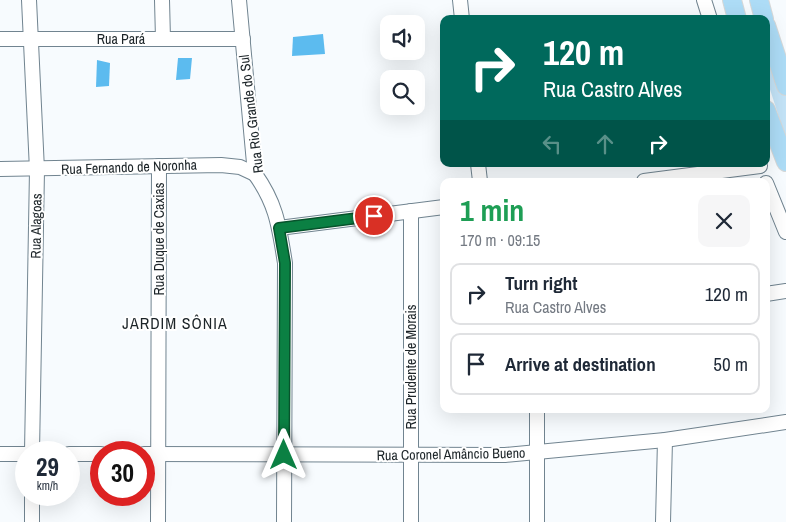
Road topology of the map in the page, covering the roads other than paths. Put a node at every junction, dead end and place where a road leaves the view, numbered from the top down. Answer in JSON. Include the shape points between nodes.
{"nodes":[{"id":1,"x":30,"y":0,"type":"edge"},
{"id":2,"x":162,"y":0,"type":"edge"},
{"id":3,"x":239,"y":0,"type":"edge"},
{"id":4,"x":460,"y":0,"type":"edge"},
{"id":5,"x":704,"y":0,"type":"edge"},
{"id":6,"x":732,"y":0,"type":"edge"},
{"id":7,"x":759,"y":0,"type":"edge"},
{"id":8,"x":462,"y":15,"type":"edge"},
{"id":9,"x":709,"y":15,"type":"edge"},
{"id":10,"x":736,"y":15,"type":"edge"},
{"id":11,"x":763,"y":15,"type":"edge"},
{"id":12,"x":770,"y":36,"type":"edge"},
{"id":13,"x":0,"y":39,"type":"edge"},
{"id":14,"x":32,"y":39,"type":"junction"},
{"id":15,"x":164,"y":39,"type":"junction"},
{"id":16,"x":243,"y":39,"type":"junction"},
{"id":17,"x":786,"y":86,"type":"edge"},
{"id":18,"x":770,"y":120,"type":"edge"},
{"id":19,"x":786,"y":162,"type":"edge"},
{"id":20,"x":159,"y":166,"type":"junction"},
{"id":21,"x":745,"y":167,"type":"edge"},
{"id":22,"x":0,"y":169,"type":"edge"},
{"id":23,"x":37,"y":170,"type":"junction"},
{"id":24,"x":255,"y":174,"type":"junction"},
{"id":25,"x":666,"y":178,"type":"edge"},
{"id":26,"x":770,"y":192,"type":"edge"},
{"id":27,"x":440,"y":207,"type":"edge"},
{"id":28,"x":411,"y":211,"type":"junction"},
{"id":29,"x":279,"y":228,"type":"junction"},
{"id":30,"x":786,"y":232,"type":"edge"},
{"id":31,"x":786,"y":291,"type":"edge"},
{"id":32,"x":770,"y":293,"type":"edge"},
{"id":33,"x":537,"y":413,"type":"edge"},
{"id":34,"x":786,"y":422,"type":"edge"},
{"id":35,"x":665,"y":440,"type":"junction"},
{"id":36,"x":32,"y":441,"type":"edge"},
{"id":37,"x":537,"y":452,"type":"junction"},
{"id":38,"x":0,"y":454,"type":"edge"},
{"id":39,"x":15,"y":454,"type":"edge"},
{"id":40,"x":158,"y":454,"type":"junction"},
{"id":41,"x":284,"y":455,"type":"junction"},
{"id":42,"x":411,"y":455,"type":"junction"},
{"id":43,"x":32,"y":506,"type":"edge"},
{"id":44,"x":32,"y":522,"type":"edge"},
{"id":45,"x":158,"y":522,"type":"edge"},
{"id":46,"x":284,"y":522,"type":"edge"},
{"id":47,"x":411,"y":522,"type":"edge"},
{"id":48,"x":537,"y":522,"type":"edge"},
{"id":49,"x":663,"y":522,"type":"edge"}],
"edges":[{"from":1,"to":14,"type":"street","name":"Rua Alagoas"},
{"from":2,"to":15,"type":"street"},
{"from":3,"to":16,"type":"street","name":"Rua Rio Grande do Sul"},
{"from":4,"to":8,"type":"street"},
{"from":5,"to":9,"type":"street"},
{"from":6,"to":10,"type":"main road"},
{"from":7,"to":11,"type":"main road"},
{"from":12,"to":17,"type":"main road"},
{"from":13,"to":14,"type":"street","name":"Rua Pará"},
{"from":14,"to":15,"type":"street","name":"Rua Pará"},
{"from":14,"to":23,"type":"street","name":"Rua Alagoas"},
{"from":15,"to":16,"type":"street","name":"Rua Pará"},
{"from":16,"to":24,"type":"street","name":"Rua Rio Grande do Sul"},
{"from":18,"to":19,"type":"main road"},
{"from":20,"to":23,"type":"street","name":"Rua Fernando de Noronha"},
{"from":20,"to":24,"type":"street","name":"Rua Fernando de Noronha","via":[[221,165],[240,167]]},
{"from":20,"to":40,"type":"street","name":"Rua Duque de Caxias"},
{"from":21,"to":25,"type":"street"},
{"from":22,"to":23,"type":"street","name":"Rua Fernando de Noronha"},
{"from":23,"to":36,"type":"street","name":"Rua Alagoas"},
{"from":24,"to":29,"type":"street","name":"Rua Rio Grande do Sul","via":[[269,195]]},
{"from":26,"to":30,"type":"street"},
{"from":27,"to":28,"type":"street"},
{"from":28,"to":29,"type":"street"},
{"from":28,"to":42,"type":"street","name":"Rua Prudente de Morais"},
{"from":29,"to":41,"type":"street","name":"Rua Rio Grande do Sul","via":[[285,263]]},
{"from":31,"to":32,"type":"street"},
{"from":33,"to":37,"type":"street"},
{"from":34,"to":35,"type":"street","name":"Rua Coronel Amâncio Bueno"},
{"from":35,"to":37,"type":"street","name":"Rua Coronel Amâncio Bueno"},
{"from":35,"to":49,"type":"street"},
{"from":37,"to":42,"type":"street","name":"Rua Coronel Amâncio Bueno"},
{"from":37,"to":48,"type":"street"},
{"from":38,"to":39,"type":"street"},
{"from":40,"to":41,"type":"street","name":"Rua Coronel Amâncio Bueno"},
{"from":40,"to":45,"type":"street","name":"Rua Duque de Caxias"},
{"from":41,"to":42,"type":"street","name":"Rua Coronel Amâncio Bueno"},
{"from":41,"to":46,"type":"street","name":"Rua Rio Grande do Sul"},
{"from":42,"to":47,"type":"street","name":"Rua Prudente de Morais"},
{"from":43,"to":44,"type":"street"}]}
